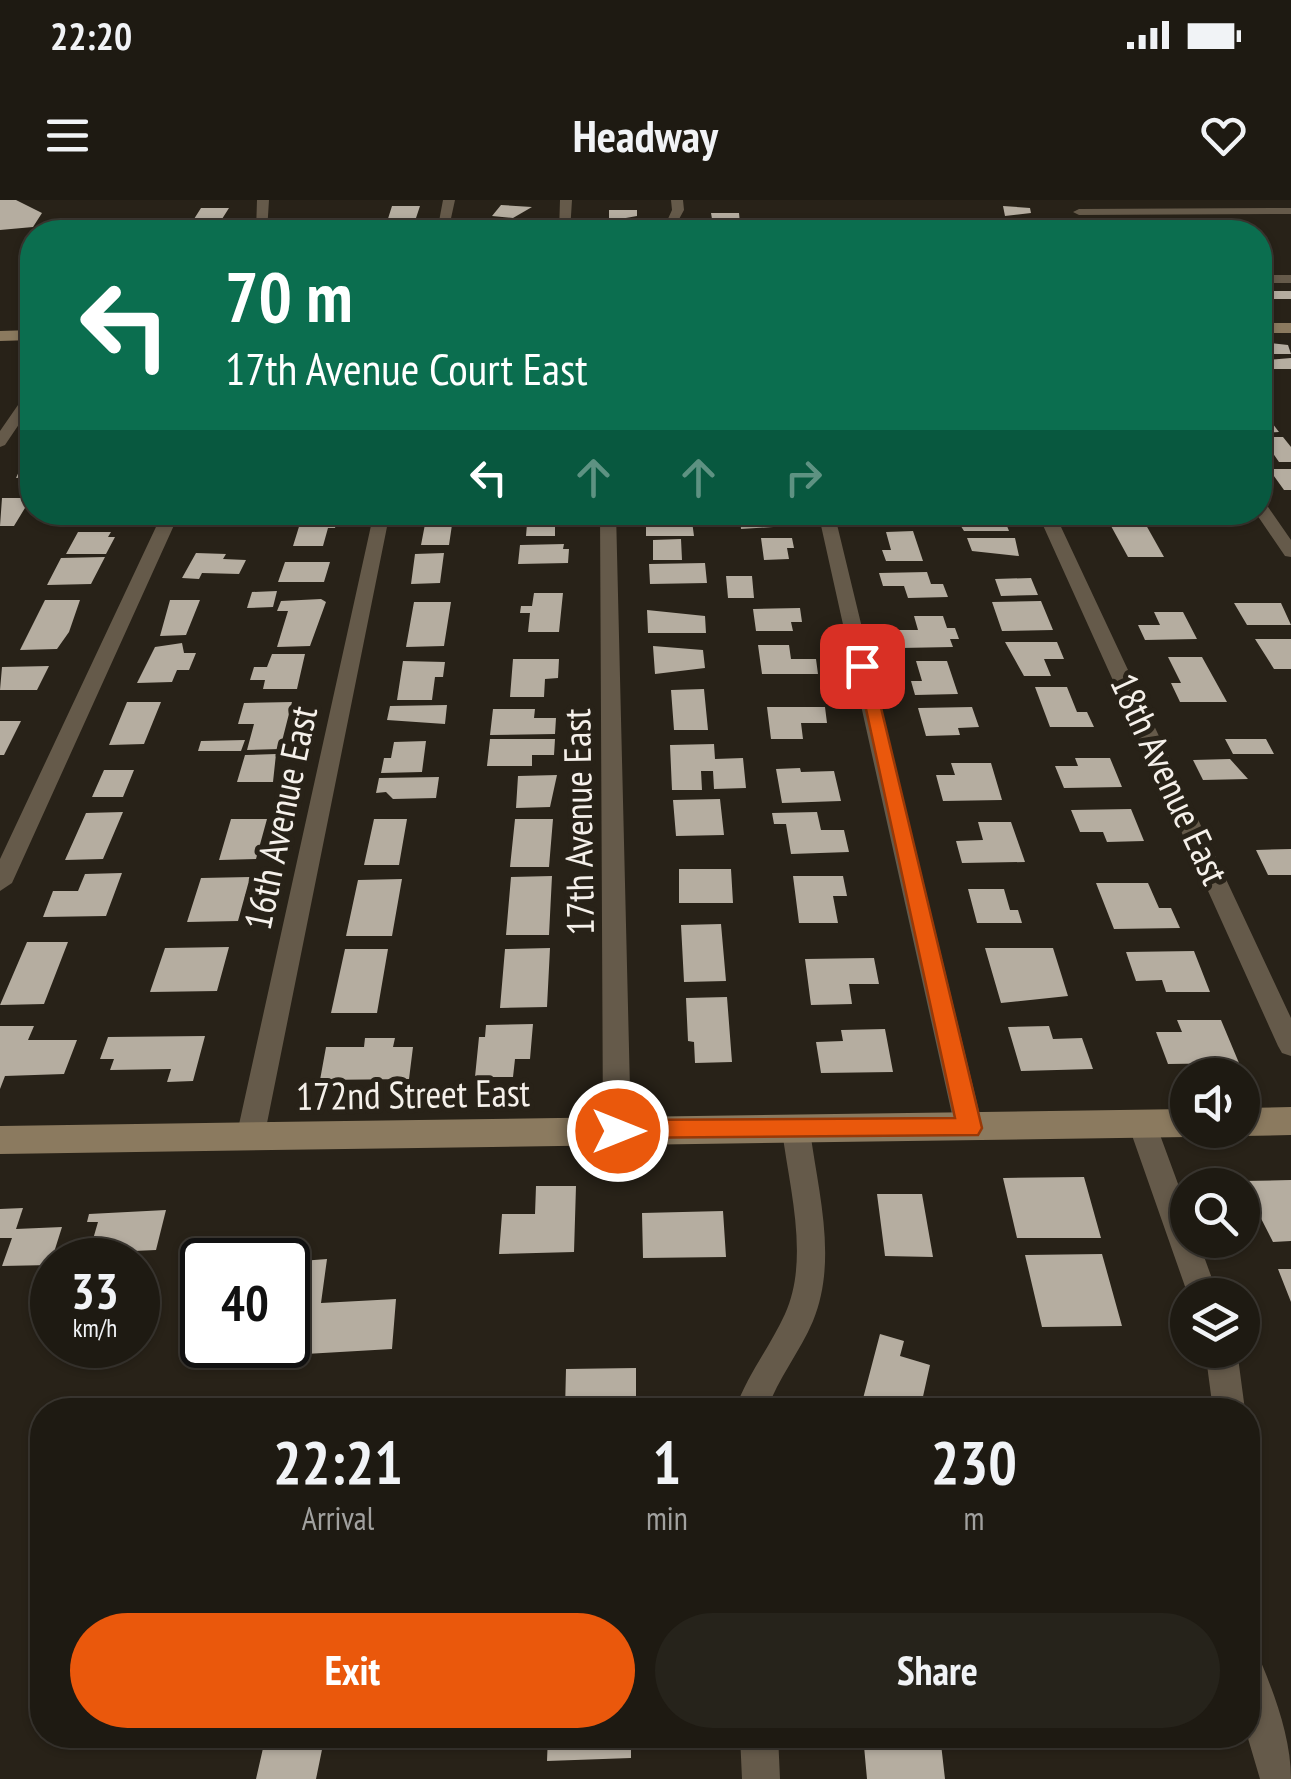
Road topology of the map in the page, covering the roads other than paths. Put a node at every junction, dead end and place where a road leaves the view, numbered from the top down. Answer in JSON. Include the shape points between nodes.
{"nodes":[{"id":1,"x":1291,"y":210,"type":"edge"},
{"id":2,"x":1080,"y":212,"type":"dead end"},
{"id":3,"x":20,"y":413,"type":"edge"},
{"id":4,"x":0,"y":442,"type":"edge"},
{"id":5,"x":166,"y":525,"type":"edge"},
{"id":6,"x":379,"y":525,"type":"edge"},
{"id":7,"x":608,"y":525,"type":"edge"},
{"id":8,"x":829,"y":525,"type":"edge"},
{"id":9,"x":1051,"y":525,"type":"edge"},
{"id":10,"x":1272,"y":525,"type":"edge"},
{"id":11,"x":1291,"y":552,"type":"edge"},
{"id":12,"x":0,"y":884,"type":"edge"},
{"id":13,"x":1291,"y":1046,"type":"edge"},
{"id":14,"x":1291,"y":1121,"type":"edge"},
{"id":15,"x":1260,"y":1122,"type":"edge"},
{"id":16,"x":1170,"y":1123,"type":"edge"},
{"id":17,"x":1142,"y":1124,"type":"junction"},
{"id":18,"x":970,"y":1128,"type":"junction"},
{"id":19,"x":796,"y":1130,"type":"junction"},
{"id":20,"x":618,"y":1131,"type":"junction"},
{"id":21,"x":250,"y":1138,"type":"junction"},
{"id":22,"x":0,"y":1140,"type":"edge"},
{"id":23,"x":1197,"y":1278,"type":"edge"},
{"id":24,"x":1223,"y":1368,"type":"edge"},
{"id":25,"x":755,"y":1398,"type":"edge"},
{"id":26,"x":1227,"y":1398,"type":"edge"},
{"id":27,"x":1260,"y":1715,"type":"edge"},
{"id":28,"x":760,"y":1748,"type":"edge"},
{"id":29,"x":761,"y":1779,"type":"edge"},
{"id":30,"x":1279,"y":1779,"type":"edge"}],
"edges":[{"from":1,"to":2,"type":"street"},
{"from":3,"to":4,"type":"street"},
{"from":5,"to":12,"type":"street"},
{"from":6,"to":21,"type":"street","name":"16th Avenue East"},
{"from":7,"to":20,"type":"street","name":"17th Avenue East"},
{"from":8,"to":18,"type":"street"},
{"from":9,"to":13,"type":"street","name":"18th Avenue East"},
{"from":10,"to":11,"type":"street"},
{"from":14,"to":15,"type":"street"},
{"from":16,"to":17,"type":"street","name":"172nd Street East"},
{"from":17,"to":18,"type":"street","name":"172nd Street East"},
{"from":17,"to":23,"type":"street"},
{"from":18,"to":19,"type":"street","name":"172nd Street East"},
{"from":19,"to":20,"type":"street","name":"172nd Street East"},
{"from":19,"to":25,"type":"street","via":[[810,1268],[803,1307]]},
{"from":20,"to":21,"type":"street","name":"172nd Street East"},
{"from":21,"to":22,"type":"street","name":"172nd Street East"},
{"from":24,"to":26,"type":"street"},
{"from":27,"to":30,"type":"street"},
{"from":28,"to":29,"type":"street"}]}
